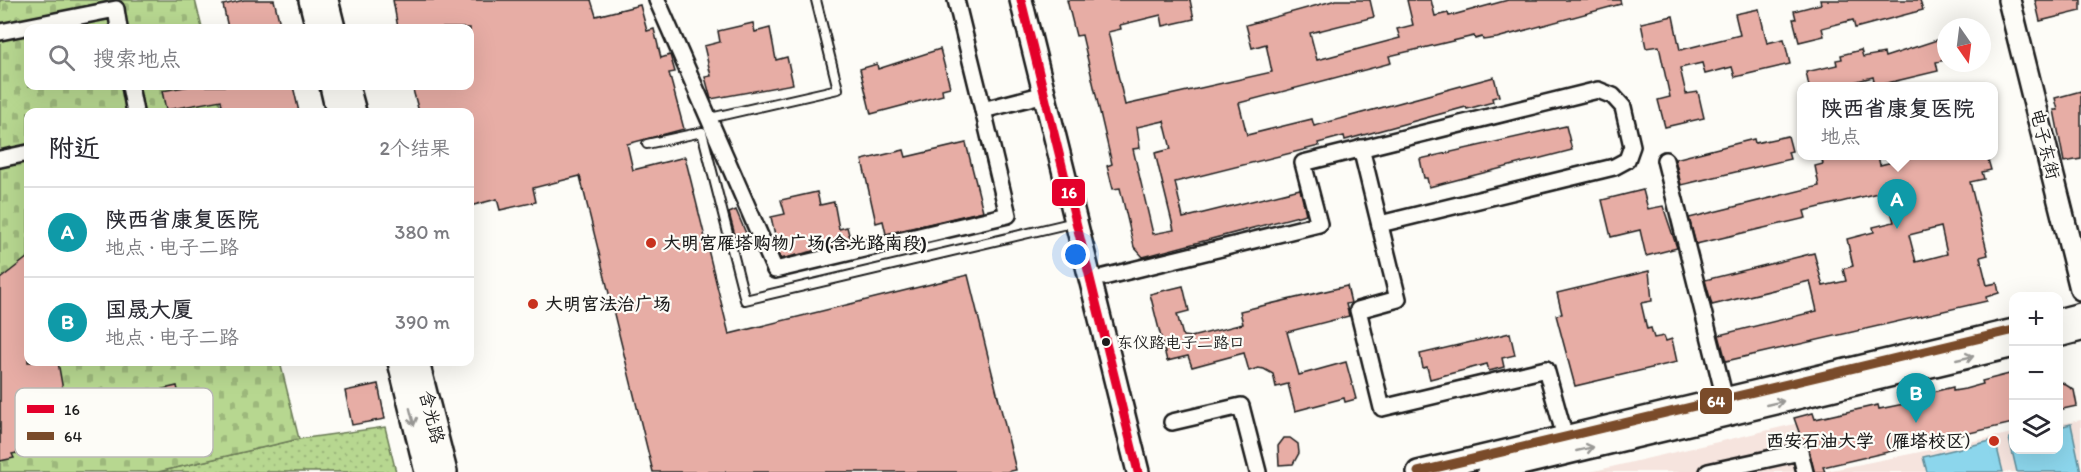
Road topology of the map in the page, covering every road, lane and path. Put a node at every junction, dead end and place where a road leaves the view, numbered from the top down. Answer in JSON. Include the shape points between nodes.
{"nodes":[{"id":1,"x":310,"y":0,"type":"edge"},
{"id":2,"x":327,"y":0,"type":"edge"},
{"id":3,"x":657,"y":0,"type":"edge"},
{"id":4,"x":816,"y":0,"type":"edge"},
{"id":5,"x":956,"y":0,"type":"edge"},
{"id":6,"x":1021,"y":0,"type":"edge"},
{"id":7,"x":1036,"y":0,"type":"edge"},
{"id":8,"x":2009,"y":0,"type":"edge"},
{"id":9,"x":40,"y":24,"type":"edge"},
{"id":10,"x":118,"y":24,"type":"edge"},
{"id":11,"x":316,"y":24,"type":"edge"},
{"id":12,"x":333,"y":24,"type":"edge"},
{"id":13,"x":24,"y":27,"type":"edge"},
{"id":14,"x":0,"y":32,"type":"edge"},
{"id":15,"x":131,"y":90,"type":"edge"},
{"id":16,"x":332,"y":90,"type":"edge"},
{"id":17,"x":349,"y":90,"type":"edge"},
{"id":18,"x":1045,"y":94,"type":"junction"},
{"id":19,"x":134,"y":108,"type":"edge"},
{"id":20,"x":336,"y":108,"type":"edge"},
{"id":21,"x":354,"y":108,"type":"edge"},
{"id":22,"x":982,"y":110,"type":"junction"},
{"id":23,"x":710,"y":118,"type":"junction"},
{"id":24,"x":647,"y":144,"type":"dead end"},
{"id":25,"x":1361,"y":148,"type":"junction"},
{"id":26,"x":24,"y":154,"type":"edge"},
{"id":27,"x":0,"y":159,"type":"edge"},
{"id":28,"x":1665,"y":160,"type":"dead end"},
{"id":29,"x":1076,"y":221,"type":"junction"},
{"id":30,"x":1380,"y":224,"type":"junction"},
{"id":31,"x":1104,"y":277,"type":"junction"},
{"id":32,"x":2081,"y":289,"type":"edge"},
{"id":33,"x":2081,"y":314,"type":"edge"},
{"id":34,"x":2063,"y":319,"type":"edge"},
{"id":35,"x":2081,"y":330,"type":"edge"},
{"id":36,"x":2009,"y":331,"type":"edge"},
{"id":37,"x":2063,"y":335,"type":"edge"},
{"id":38,"x":2009,"y":347,"type":"edge"},
{"id":39,"x":400,"y":366,"type":"edge"},
{"id":40,"x":419,"y":366,"type":"edge"},
{"id":41,"x":1725,"y":399,"type":"junction"},
{"id":42,"x":1172,"y":422,"type":"dead end"},
{"id":43,"x":1564,"y":437,"type":"junction"},
{"id":44,"x":426,"y":472,"type":"edge"},
{"id":45,"x":446,"y":472,"type":"edge"},
{"id":46,"x":1138,"y":472,"type":"edge"},
{"id":47,"x":1152,"y":472,"type":"edge"},
{"id":48,"x":1258,"y":472,"type":"edge"},
{"id":49,"x":1418,"y":472,"type":"edge"},
{"id":50,"x":1488,"y":472,"type":"edge"},
{"id":51,"x":1708,"y":472,"type":"edge"},
{"id":52,"x":1805,"y":472,"type":"edge"}],
"edges":[{"from":1,"to":11,"type":"main road"},
{"from":2,"to":12,"type":"main road"},
{"from":3,"to":23,"type":"street"},
{"from":4,"to":23,"type":"lane","via":[[838,89]]},
{"from":5,"to":22,"type":"street"},
{"from":6,"to":18,"type":"main road"},
{"from":7,"to":31,"type":"main road"},
{"from":8,"to":32,"type":"main road","name":"电子东街"},
{"from":9,"to":10,"type":"street","via":[[116,9]]},
{"from":13,"to":14,"type":"street"},
{"from":15,"to":19,"type":"street"},
{"from":16,"to":20,"type":"main road"},
{"from":17,"to":21,"type":"main road"},
{"from":18,"to":22,"type":"street"},
{"from":18,"to":29,"type":"main road"},
{"from":22,"to":23,"type":"street","via":[[1008,215],[775,270]]},
{"from":24,"to":29,"type":"lane","via":[[702,132],[745,300]]},
{"from":25,"to":30,"type":"street"},
{"from":25,"to":30,"type":"street","via":[[1598,90],[1613,96],[1623,107],[1632,146],[1627,160],[1614,167]]},
{"from":25,"to":31,"type":"street","via":[[1303,163],[1320,224]]},
{"from":26,"to":27,"type":"street"},
{"from":28,"to":41,"type":"street"},
{"from":29,"to":46,"type":"main road"},
{"from":30,"to":43,"type":"street","via":[[1398,299],[1358,310],[1382,408],[1546,369]]},
{"from":31,"to":47,"type":"main road"},
{"from":33,"to":34,"type":"main road"},
{"from":35,"to":37,"type":"main road"},
{"from":36,"to":41,"type":"main road"},
{"from":50,"to":38,"type":"main road","one_way":true},
{"from":39,"to":44,"type":"main road","name":"含光路","one_way":true},
{"from":40,"to":45,"type":"main road","name":"含光路"},
{"from":41,"to":43,"type":"main road"},
{"from":42,"to":48,"type":"street","via":[[1241,406]]},
{"from":43,"to":49,"type":"main road"},
{"from":51,"to":52,"type":"street","via":[[1800,452]]}]}
